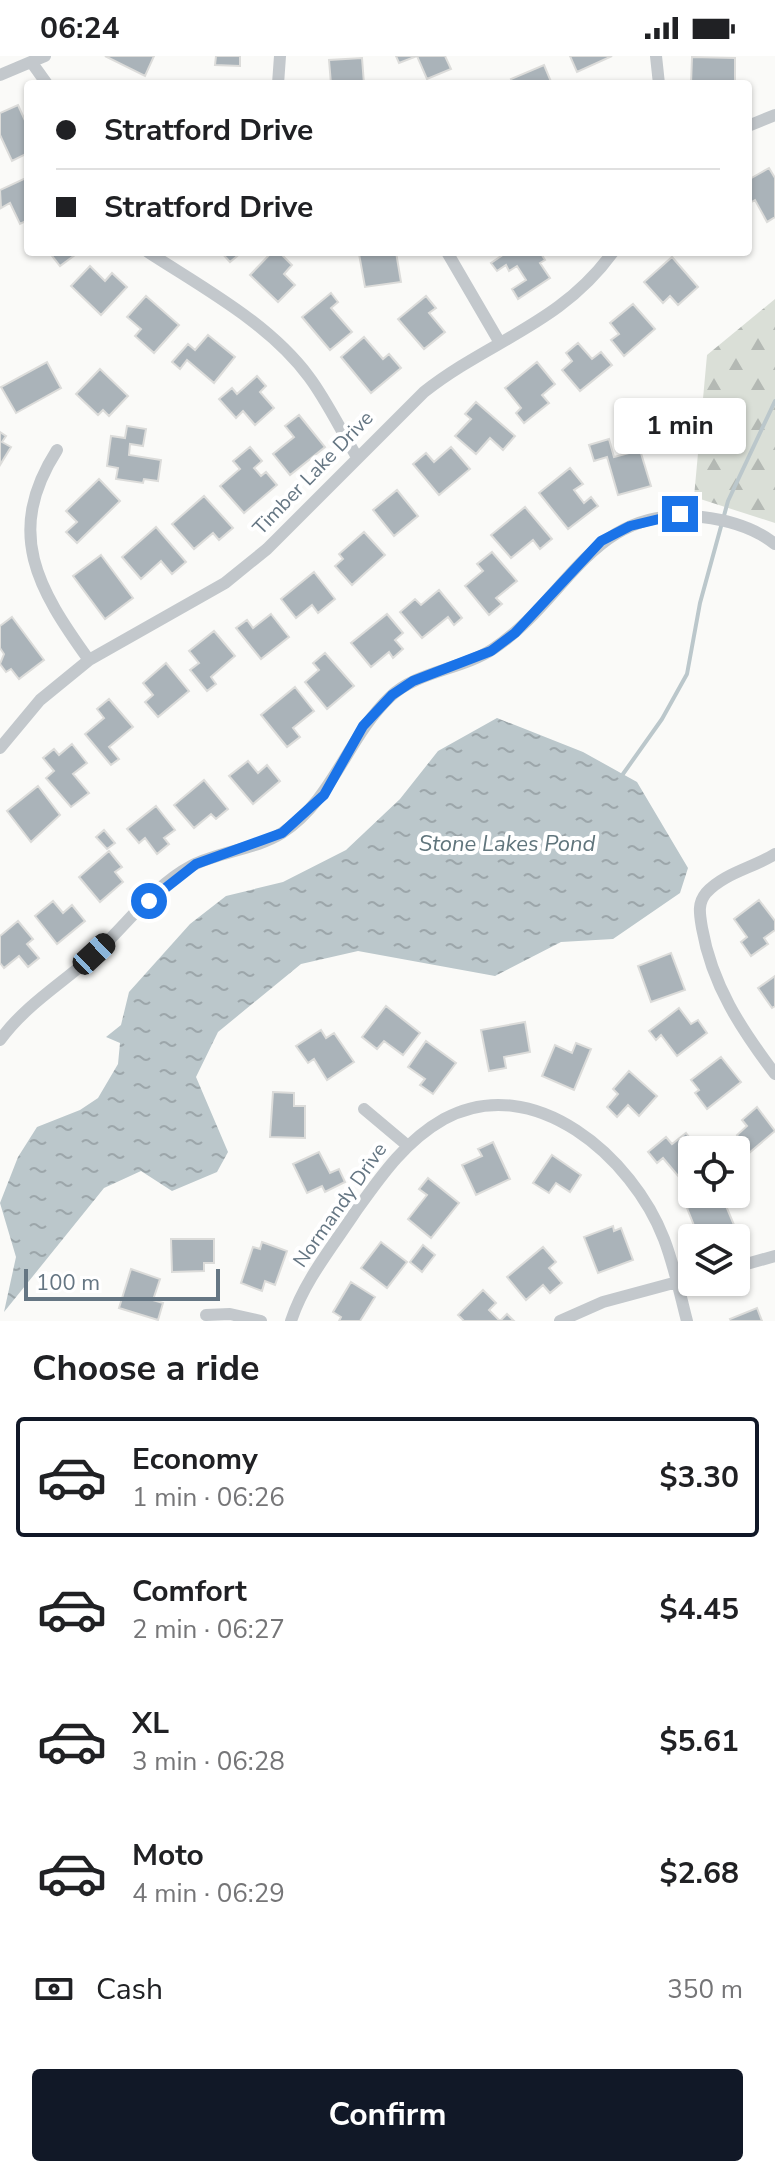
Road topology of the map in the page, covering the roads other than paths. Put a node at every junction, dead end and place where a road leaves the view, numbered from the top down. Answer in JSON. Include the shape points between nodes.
{"nodes":[{"id":1,"x":45,"y":56,"type":"edge"},
{"id":2,"x":280,"y":56,"type":"edge"},
{"id":3,"x":656,"y":56,"type":"edge"},
{"id":4,"x":32,"y":63,"type":"junction"},
{"id":5,"x":0,"y":75,"type":"edge"},
{"id":6,"x":44,"y":80,"type":"edge"},
{"id":7,"x":278,"y":80,"type":"edge"},
{"id":8,"x":659,"y":80,"type":"edge"},
{"id":9,"x":775,"y":115,"type":"edge"},
{"id":10,"x":752,"y":124,"type":"edge"},
{"id":11,"x":154,"y":256,"type":"edge"},
{"id":12,"x":449,"y":256,"type":"edge"},
{"id":13,"x":610,"y":256,"type":"edge"},
{"id":14,"x":500,"y":343,"type":"junction"},
{"id":15,"x":57,"y":450,"type":"dead end"},
{"id":16,"x":357,"y":457,"type":"junction"},
{"id":17,"x":775,"y":544,"type":"edge"},
{"id":18,"x":89,"y":660,"type":"junction"},
{"id":19,"x":0,"y":748,"type":"edge"},
{"id":20,"x":775,"y":854,"type":"edge"},
{"id":21,"x":0,"y":1040,"type":"edge"},
{"id":22,"x":775,"y":1074,"type":"edge"},
{"id":23,"x":364,"y":1109,"type":"dead end"},
{"id":24,"x":408,"y":1146,"type":"junction"},
{"id":25,"x":775,"y":1256,"type":"edge"},
{"id":26,"x":750,"y":1263,"type":"edge"},
{"id":27,"x":677,"y":1283,"type":"junction"},
{"id":28,"x":206,"y":1315,"type":"dead end"},
{"id":29,"x":261,"y":1321,"type":"edge"},
{"id":30,"x":291,"y":1321,"type":"edge"},
{"id":31,"x":560,"y":1321,"type":"edge"},
{"id":32,"x":687,"y":1321,"type":"edge"}],
"edges":[{"from":1,"to":4,"type":"street"},
{"from":2,"to":7,"type":"street"},
{"from":3,"to":8,"type":"street"},
{"from":4,"to":5,"type":"street"},
{"from":4,"to":6,"type":"street"},
{"from":9,"to":10,"type":"street"},
{"from":11,"to":16,"type":"street","via":[[211,291],[281,347],[309,377]]},
{"from":12,"to":14,"type":"street"},
{"from":13,"to":14,"type":"street","name":"Timber Lake Drive","via":[[578,294]]},
{"from":14,"to":16,"type":"street","name":"Timber Lake Drive","via":[[424,392]]},
{"from":15,"to":18,"type":"street","via":[[38,479],[30,513],[31,552],[52,608]]},
{"from":16,"to":18,"type":"street","name":"Timber Lake Drive","via":[[299,521],[225,583]]},
{"from":17,"to":21,"type":"street","via":[[731,523],[680,514],[630,526],[601,541],[515,633],[479,657],[413,681],[392,695],[363,726],[324,795],[282,833],[181,872],[94,954],[31,1004]]},
{"from":18,"to":19,"type":"street","name":"Timber Lake Drive","via":[[40,700]]},
{"from":20,"to":22,"type":"street","via":[[720,881],[701,901],[699,911],[706,951],[723,996]]},
{"from":23,"to":24,"type":"street"},
{"from":24,"to":27,"type":"street","name":"Normandy Drive","via":[[446,1118],[477,1107],[511,1107],[562,1121],[579,1130],[637,1189],[664,1238]]},
{"from":24,"to":30,"type":"street","name":"Normandy Drive","via":[[314,1273]]},
{"from":25,"to":26,"type":"street"},
{"from":27,"to":31,"type":"street","via":[[603,1302]]},
{"from":27,"to":32,"type":"street","name":"Normandy Drive"},
{"from":28,"to":29,"type":"street"}]}
